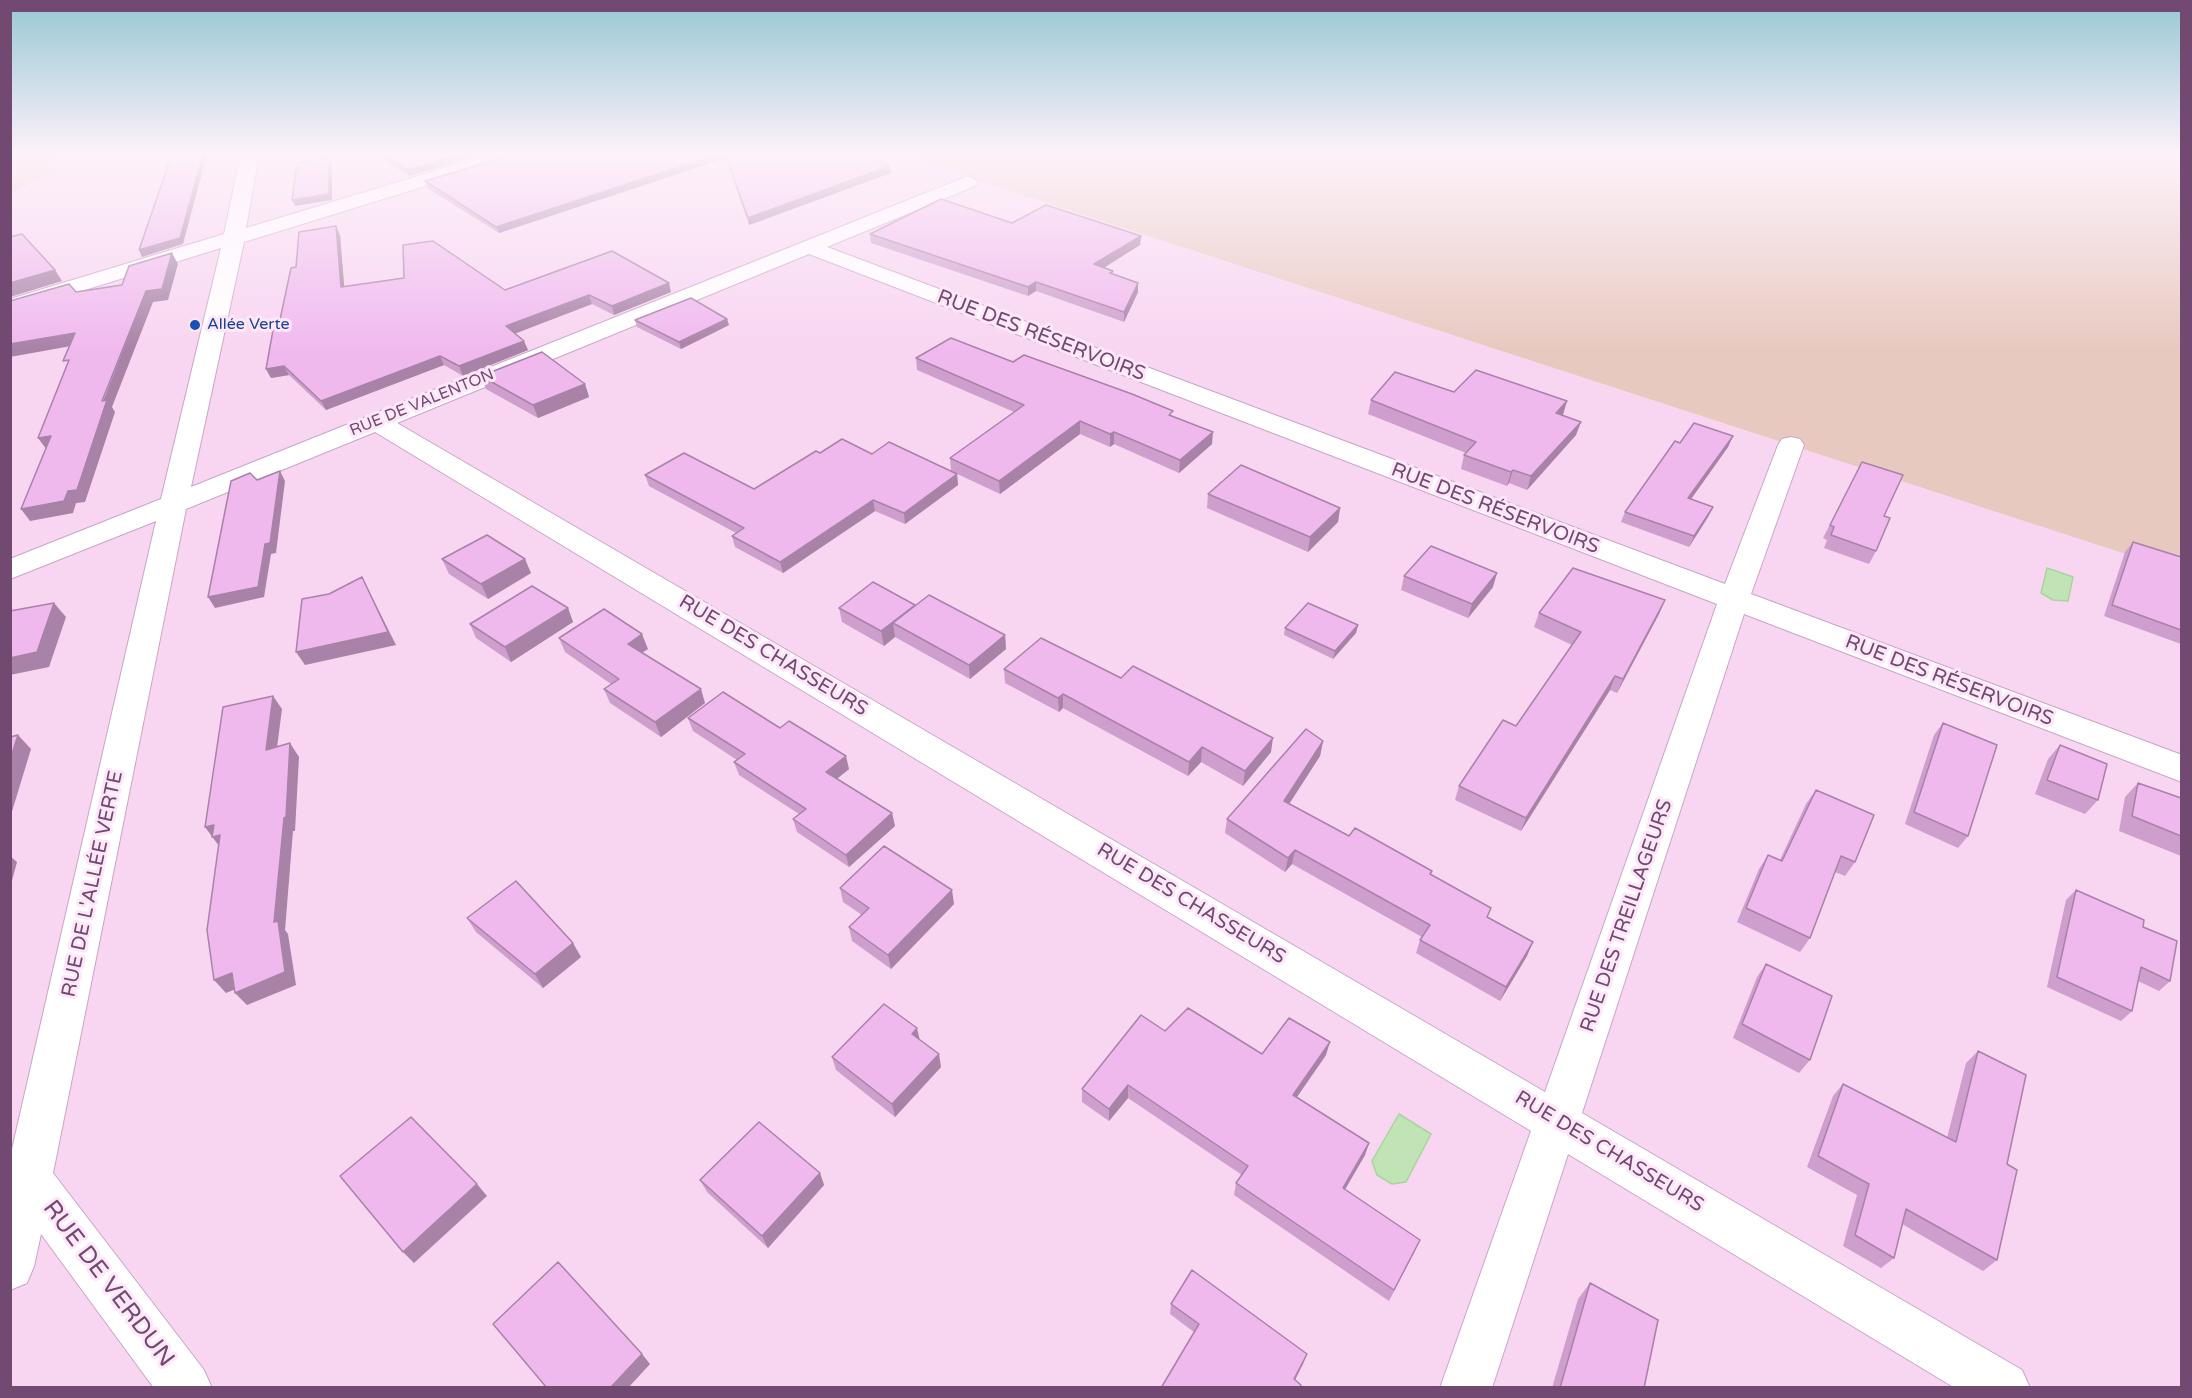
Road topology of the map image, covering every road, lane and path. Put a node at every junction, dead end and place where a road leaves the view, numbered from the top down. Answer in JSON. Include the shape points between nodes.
{"nodes":[{"id":1,"x":238,"y":219,"type":"edge"},
{"id":2,"x":296,"y":219,"type":"edge"},
{"id":3,"x":876,"y":219,"type":"edge"},
{"id":4,"x":234,"y":238,"type":"junction"},
{"id":5,"x":808,"y":247,"type":"junction"},
{"id":6,"x":10,"y":306,"type":"edge"},
{"id":7,"x":377,"y":422,"type":"junction"},
{"id":8,"x":1791,"y":445,"type":"dead end"},
{"id":9,"x":174,"y":503,"type":"junction"},
{"id":10,"x":10,"y":570,"type":"edge"},
{"id":11,"x":1734,"y":600,"type":"junction"},
{"id":12,"x":2181,"y":769,"type":"edge"},
{"id":13,"x":1558,"y":1122,"type":"junction"},
{"id":14,"x":30,"y":1181,"type":"junction"},
{"id":15,"x":10,"y":1266,"type":"edge"},
{"id":16,"x":186,"y":1388,"type":"edge"},
{"id":17,"x":1466,"y":1388,"type":"edge"},
{"id":18,"x":2004,"y":1388,"type":"edge"}],
"edges":[{"from":1,"to":4,"type":"street"},
{"from":2,"to":4,"type":"street"},
{"from":3,"to":5,"type":"street","name":"RUE DE VALENTON"},
{"from":4,"to":6,"type":"street"},
{"from":4,"to":9,"type":"street"},
{"from":5,"to":7,"type":"street","name":"RUE DE VALENTON"},
{"from":5,"to":11,"type":"street","name":"RUE DES RÉSERVOIRS"},
{"from":7,"to":9,"type":"street","name":"RUE DE VALENTON"},
{"from":7,"to":13,"type":"street","name":"RUE DES CHASSEURS"},
{"from":8,"to":11,"type":"street","name":"RUE DES TREILLAGEURS"},
{"from":9,"to":10,"type":"street","name":"RUE DE VALENTON"},
{"from":9,"to":14,"type":"street","name":"RUE DE L'ALLÉE VERTE"},
{"from":11,"to":12,"type":"street","name":"RUE DES RÉSERVOIRS"},
{"from":11,"to":13,"type":"street","name":"RUE DES TREILLAGEURS"},
{"from":13,"to":17,"type":"street","name":"RUE DES TREILLAGEURS"},
{"from":13,"to":18,"type":"street","name":"RUE DES CHASSEURS"},
{"from":14,"to":15,"type":"street","name":"RUE DE L'ALLÉE VERTE"},
{"from":14,"to":16,"type":"street","name":"RUE DE VERDUN"}]}
